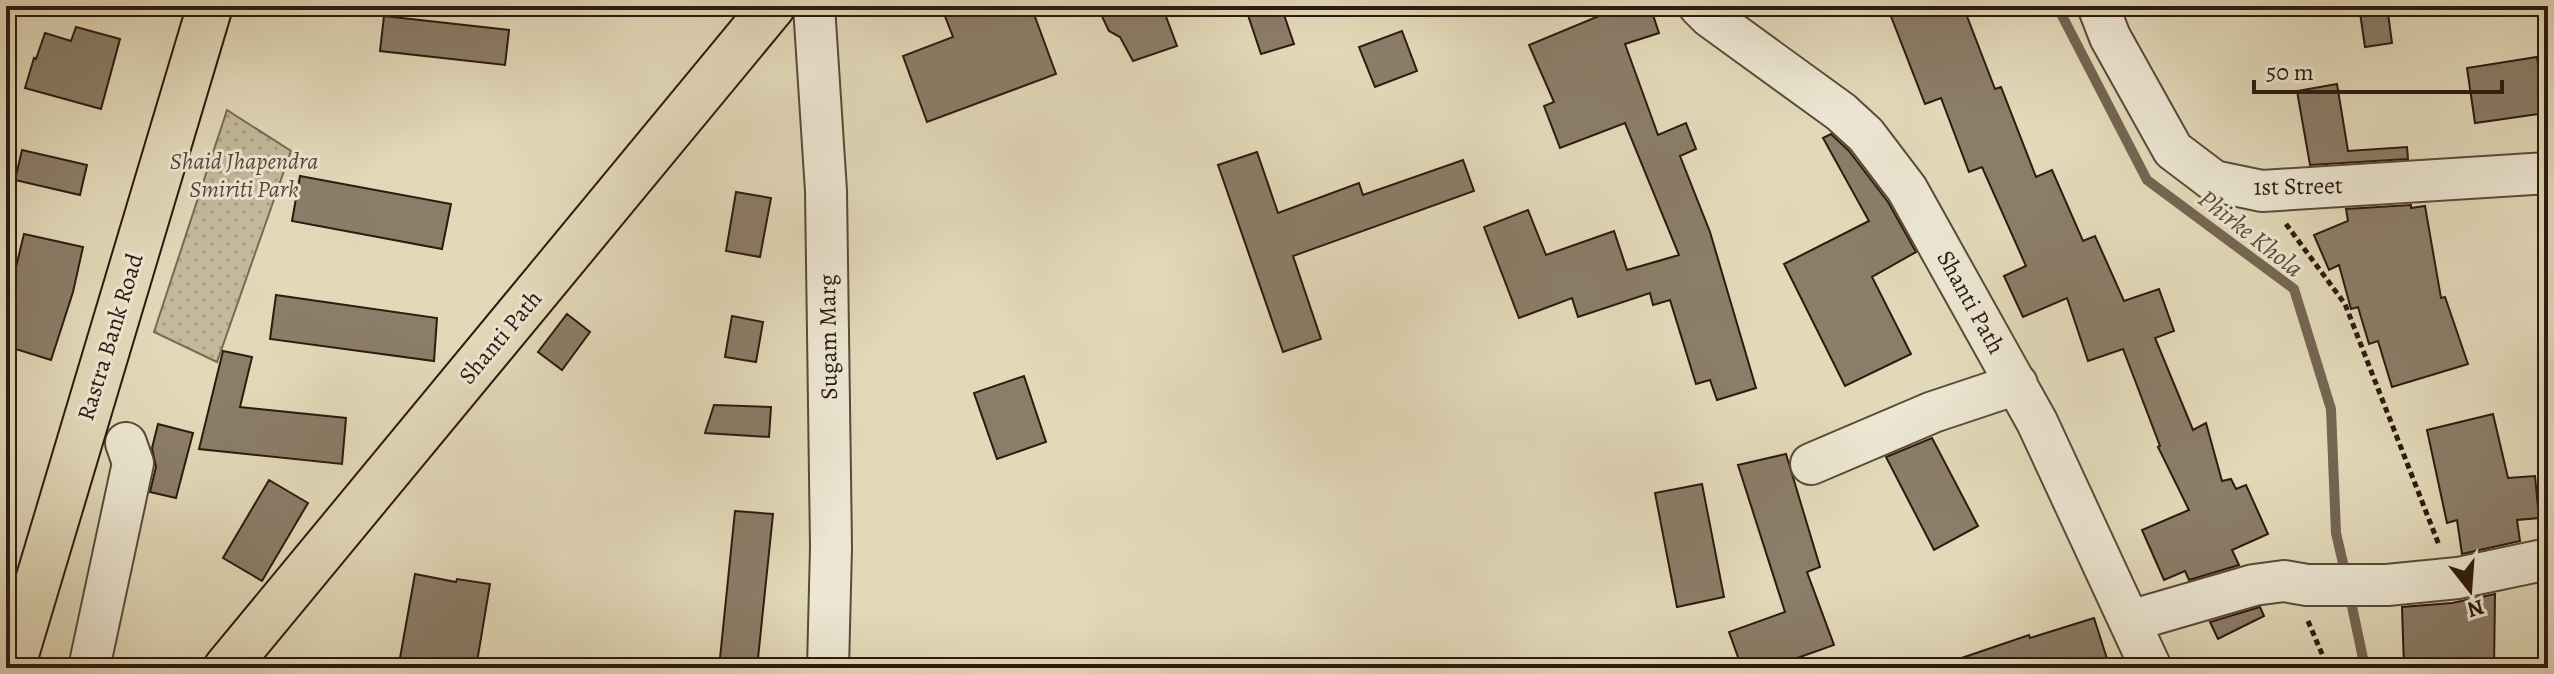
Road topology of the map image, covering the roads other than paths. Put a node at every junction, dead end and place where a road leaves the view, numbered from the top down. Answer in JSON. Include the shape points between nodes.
{"nodes":[{"id":1,"x":210,"y":6,"type":"edge"},
{"id":2,"x":773,"y":6,"type":"edge"},
{"id":3,"x":814,"y":6,"type":"edge"},
{"id":4,"x":1699,"y":6,"type":"edge"},
{"id":5,"x":2098,"y":6,"type":"edge"},
{"id":6,"x":2548,"y":173,"type":"edge"},
{"id":7,"x":2017,"y":384,"type":"junction"},
{"id":8,"x":126,"y":443,"type":"dead end"},
{"id":9,"x":1811,"y":464,"type":"dead end"},
{"id":10,"x":2548,"y":559,"type":"edge"},
{"id":11,"x":2130,"y":621,"type":"junction"},
{"id":12,"x":12,"y":668,"type":"edge"},
{"id":13,"x":89,"y":668,"type":"edge"},
{"id":14,"x":226,"y":668,"type":"edge"},
{"id":15,"x":828,"y":668,"type":"edge"},
{"id":16,"x":2151,"y":668,"type":"edge"}],
"edges":[{"from":1,"to":12,"type":"main road","name":"Rastra Bank Road"},
{"from":2,"to":14,"type":"main road","name":"Shanti Path"},
{"from":3,"to":15,"type":"street","name":"Sugam Marg","via":[[826,191]]},
{"from":4,"to":7,"type":"street","name":"Shanti Path","via":[[1866,135],[1907,189]]},
{"from":5,"to":6,"type":"street","name":"1st Street","via":[[2173,150],[2214,181],[2262,191]]},
{"from":7,"to":9,"type":"street","via":[[1933,412]]},
{"from":7,"to":11,"type":"street","name":"Shanti Path"},
{"from":8,"to":13,"type":"street","via":[[133,463]]},
{"from":10,"to":11,"type":"street","via":[[2458,578],[2387,585],[2254,585]]},
{"from":11,"to":16,"type":"street","name":"Shanti Path"}]}
